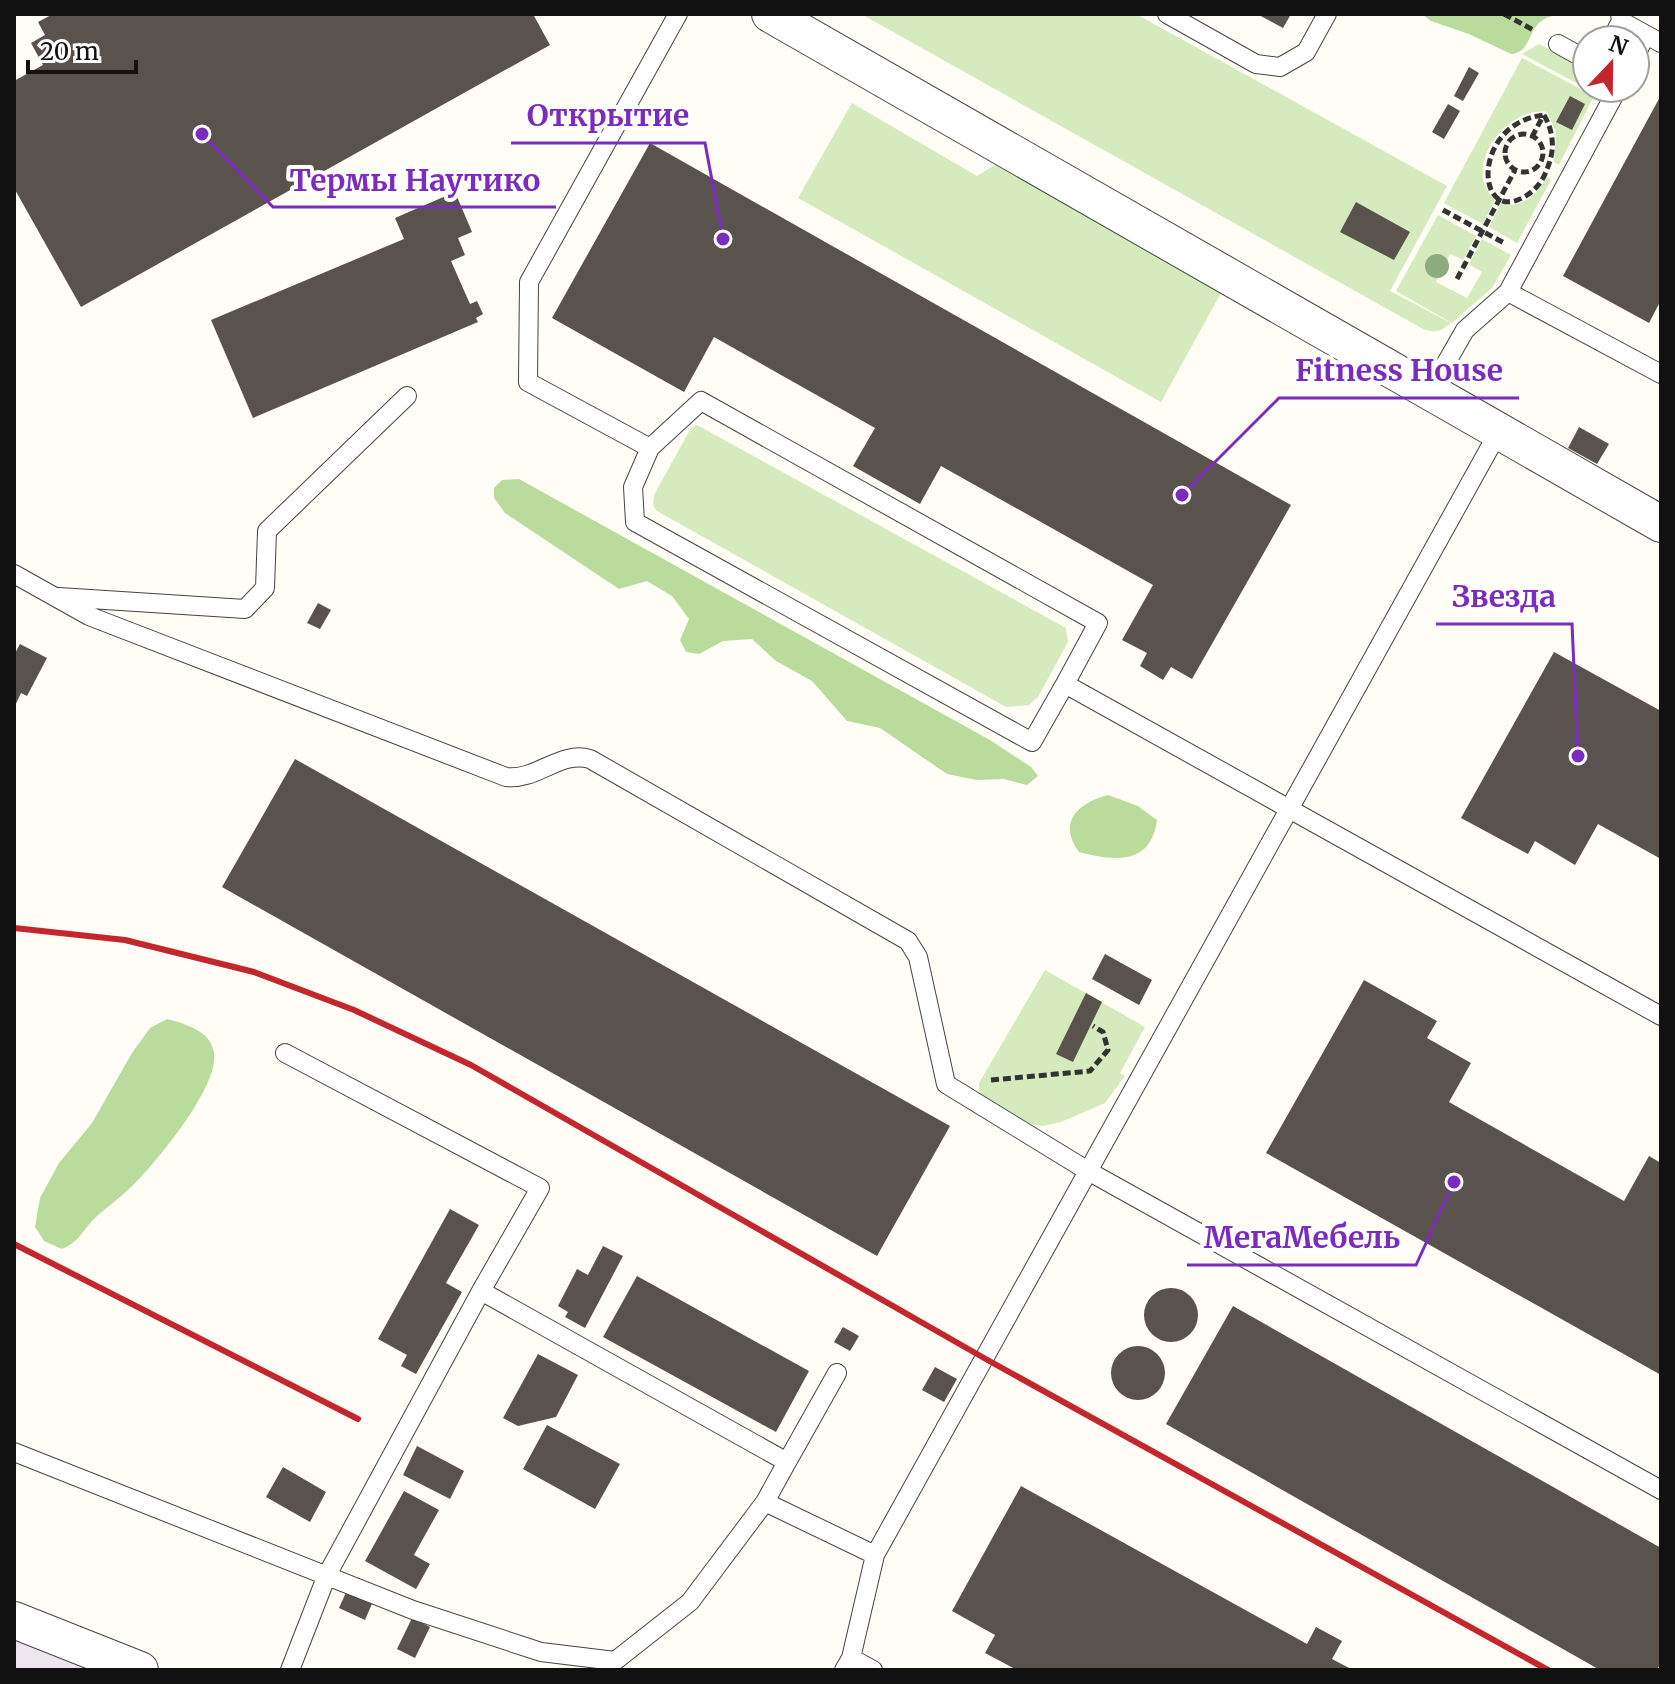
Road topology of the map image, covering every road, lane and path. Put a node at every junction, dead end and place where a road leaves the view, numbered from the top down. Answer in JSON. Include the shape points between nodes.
{"nodes":[{"id":1,"x":678,"y":14,"type":"edge"},
{"id":2,"x":770,"y":14,"type":"edge"},
{"id":3,"x":1167,"y":14,"type":"edge"},
{"id":4,"x":1327,"y":14,"type":"edge"},
{"id":5,"x":1504,"y":14,"type":"edge"},
{"id":6,"x":1620,"y":18,"type":"edge"},
{"id":7,"x":1654,"y":39,"type":"edge"},
{"id":8,"x":1558,"y":44,"type":"joint"},
{"id":9,"x":1571,"y":51,"type":"edge"},
{"id":10,"x":1609,"y":104,"type":"edge"},
{"id":11,"x":1544,"y":115,"type":"junction"},
{"id":12,"x":1532,"y":137,"type":"junction"},
{"id":13,"x":1499,"y":140,"type":"junction"},
{"id":14,"x":1508,"y":144,"type":"junction"},
{"id":15,"x":1515,"y":170,"type":"junction"},
{"id":16,"x":1500,"y":198,"type":"junction"},
{"id":17,"x":1443,"y":210,"type":"dead end"},
{"id":18,"x":1483,"y":232,"type":"junction"},
{"id":19,"x":1528,"y":256,"type":"junction"},
{"id":20,"x":1457,"y":279,"type":"dead end"},
{"id":21,"x":1508,"y":292,"type":"junction"},
{"id":22,"x":1661,"y":374,"type":"edge"},
{"id":23,"x":1430,"y":391,"type":"junction"},
{"id":24,"x":407,"y":396,"type":"dead end"},
{"id":25,"x":1499,"y":431,"type":"junction"},
{"id":26,"x":650,"y":448,"type":"junction"},
{"id":27,"x":1661,"y":524,"type":"edge"},
{"id":28,"x":14,"y":574,"type":"edge"},
{"id":29,"x":53,"y":596,"type":"junction"},
{"id":30,"x":1065,"y":684,"type":"junction"},
{"id":31,"x":1289,"y":809,"type":"junction"},
{"id":32,"x":1661,"y":1016,"type":"edge"},
{"id":33,"x":1093,"y":1026,"type":"dead end"},
{"id":34,"x":285,"y":1053,"type":"dead end"},
{"id":35,"x":946,"y":1084,"type":"junction"},
{"id":36,"x":1088,"y":1171,"type":"junction"},
{"id":37,"x":481,"y":1291,"type":"junction"},
{"id":38,"x":837,"y":1373,"type":"dead end"},
{"id":39,"x":14,"y":1452,"type":"edge"},
{"id":40,"x":787,"y":1462,"type":"junction"},
{"id":41,"x":1661,"y":1490,"type":"edge"},
{"id":42,"x":765,"y":1502,"type":"junction"},
{"id":43,"x":875,"y":1555,"type":"junction"},
{"id":44,"x":327,"y":1575,"type":"junction"},
{"id":45,"x":14,"y":1620,"type":"edge"},
{"id":46,"x":847,"y":1664,"type":"edge"},
{"id":47,"x":613,"y":1665,"type":"edge"},
{"id":48,"x":140,"y":1670,"type":"edge"},
{"id":49,"x":290,"y":1670,"type":"edge"},
{"id":50,"x":873,"y":1670,"type":"edge"}],
"edges":[{"from":1,"to":26,"type":"lane","via":[[529,282],[528,382]]},
{"from":2,"to":23,"type":"street"},
{"from":3,"to":4,"type":"lane","via":[[1256,64],[1280,67],[1306,52]]},
{"from":5,"to":8,"type":"path"},
{"from":6,"to":7,"type":"lane"},
{"from":8,"to":9,"type":"lane"},
{"from":10,"to":19,"type":"lane"},
{"from":11,"to":12,"type":"path"},
{"from":11,"to":13,"type":"path","via":[[1516,124]]},
{"from":11,"to":16,"type":"path","via":[[1552,142],[1546,172],[1526,196]]},
{"from":12,"to":14,"type":"path","via":[[1520,135]]},
{"from":12,"to":15,"type":"path","via":[[1541,145],[1541,162],[1532,170]]},
{"from":13,"to":14,"type":"path"},
{"from":13,"to":16,"type":"path","via":[[1486,170],[1489,188]]},
{"from":14,"to":15,"type":"path","via":[[1506,160]]},
{"from":15,"to":16,"type":"path"},
{"from":16,"to":18,"type":"path"},
{"from":17,"to":18,"type":"path"},
{"from":18,"to":19,"type":"path"},
{"from":18,"to":20,"type":"path"},
{"from":19,"to":21,"type":"lane"},
{"from":21,"to":22,"type":"lane"},
{"from":21,"to":23,"type":"lane","via":[[1465,330]]},
{"from":23,"to":25,"type":"street"},
{"from":24,"to":29,"type":"lane","via":[[267,531],[265,588],[245,609]]},
{"from":25,"to":27,"type":"street"},
{"from":25,"to":31,"type":"lane"},
{"from":26,"to":30,"type":"lane","via":[[701,401],[1098,623]]},
{"from":26,"to":30,"type":"lane","via":[[633,487],[635,522],[1032,742]]},
{"from":28,"to":29,"type":"lane"},
{"from":29,"to":35,"type":"lane","via":[[89,616],[506,777],[525,776],[577,757],[590,759],[908,941],[918,957]]},
{"from":30,"to":31,"type":"lane"},
{"from":31,"to":32,"type":"lane"},
{"from":31,"to":36,"type":"lane"},
{"from":33,"to":35,"type":"path","via":[[1103,1032],[1108,1050],[1090,1071]]},
{"from":34,"to":37,"type":"lane","via":[[540,1188]]},
{"from":35,"to":36,"type":"lane"},
{"from":36,"to":41,"type":"lane"},
{"from":36,"to":43,"type":"lane"},
{"from":37,"to":40,"type":"lane"},
{"from":37,"to":44,"type":"lane"},
{"from":38,"to":40,"type":"lane"},
{"from":39,"to":44,"type":"lane"},
{"from":40,"to":42,"type":"lane"},
{"from":42,"to":43,"type":"lane"},
{"from":42,"to":47,"type":"lane","via":[[690,1602]]},
{"from":43,"to":46,"type":"lane"},
{"from":44,"to":47,"type":"lane","via":[[541,1652]]},
{"from":44,"to":49,"type":"lane"},
{"from":45,"to":48,"type":"street"},
{"from":46,"to":50,"type":"lane"}]}
